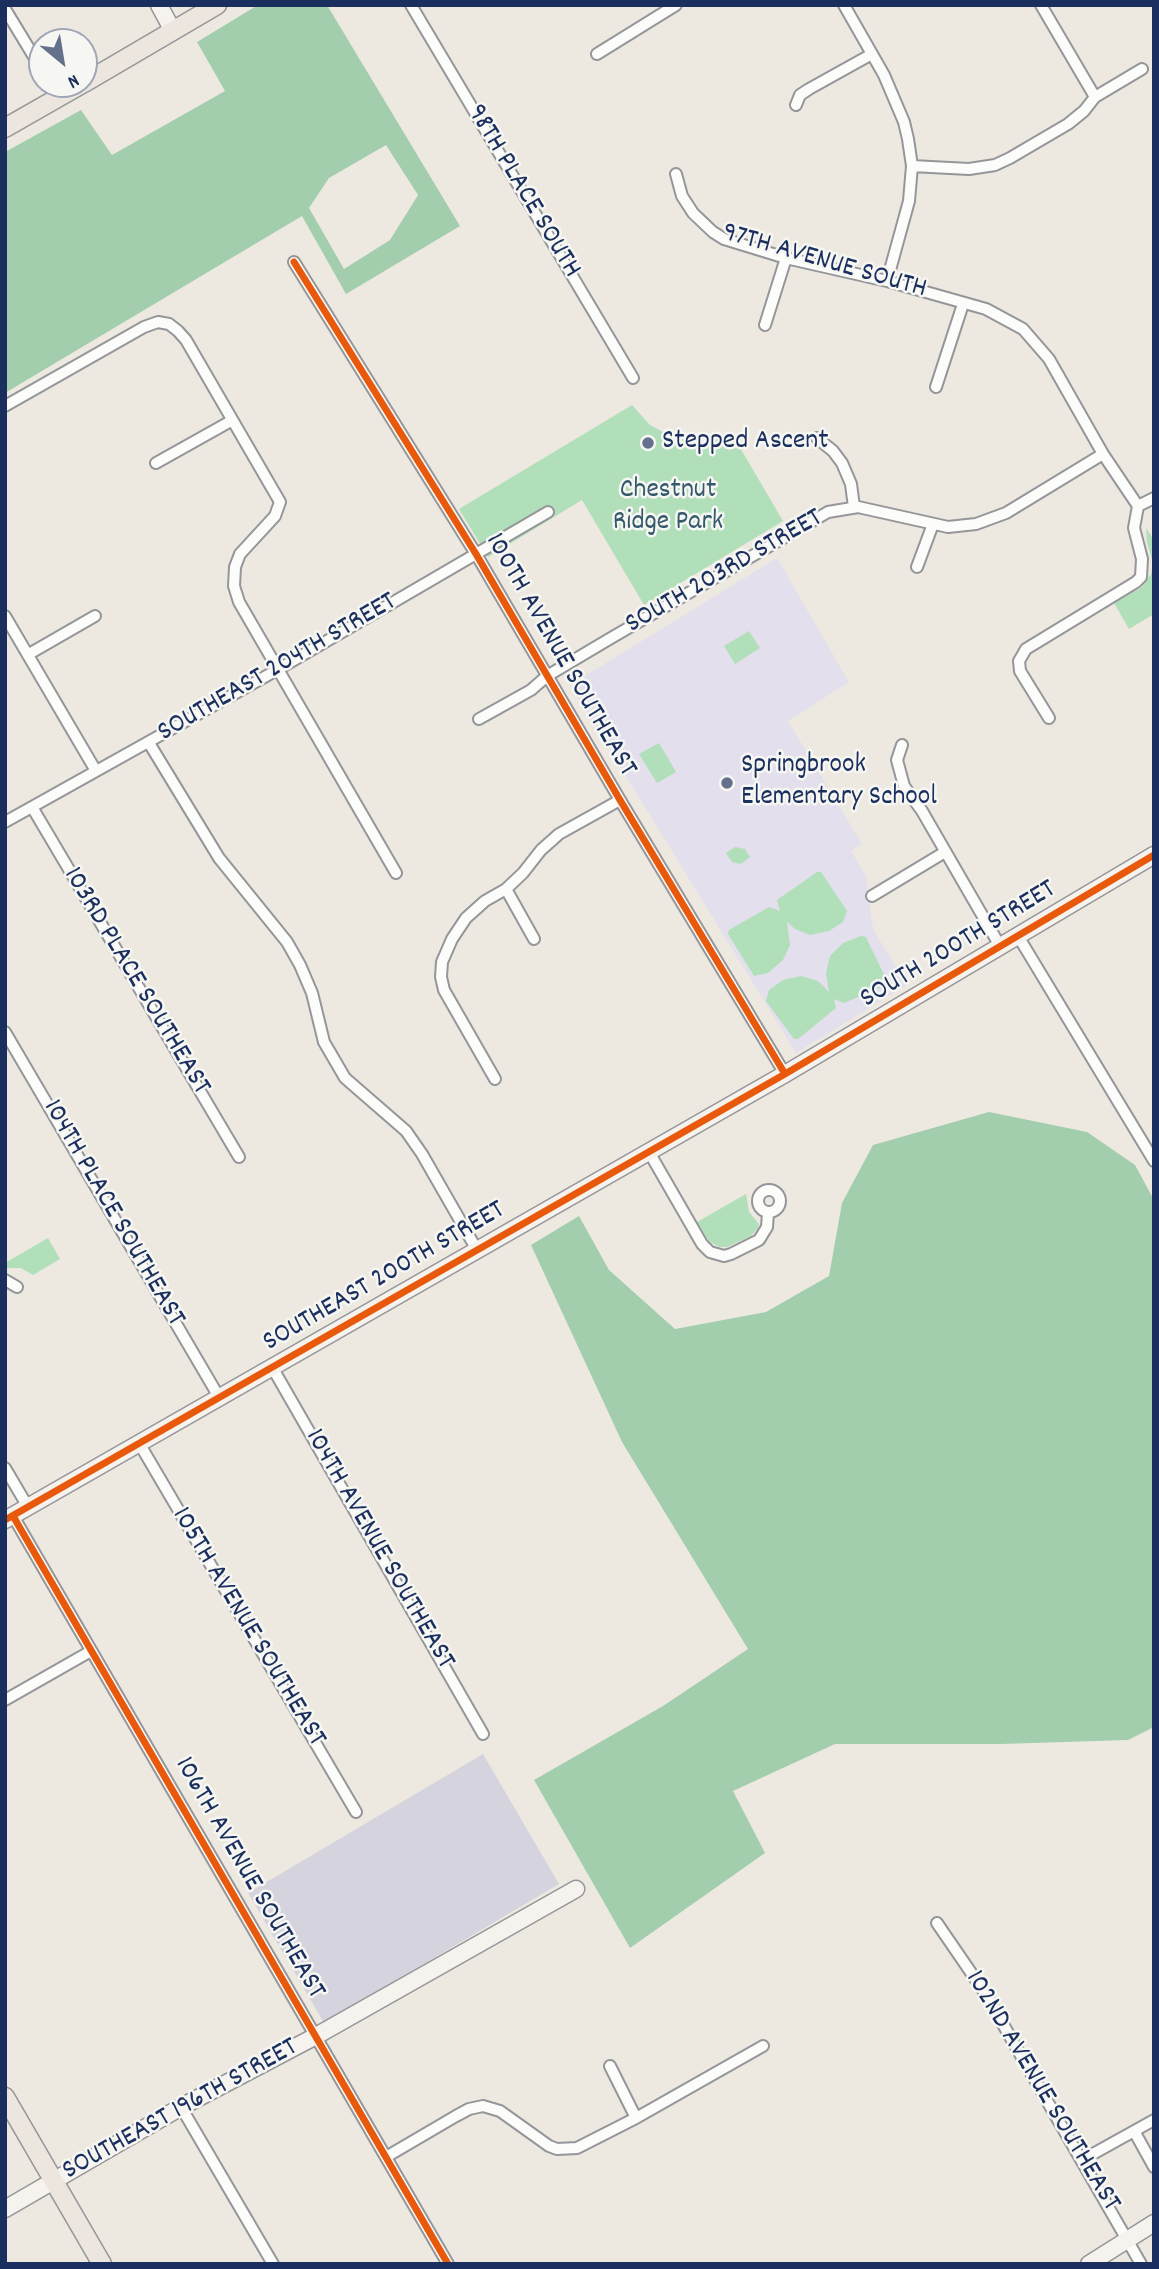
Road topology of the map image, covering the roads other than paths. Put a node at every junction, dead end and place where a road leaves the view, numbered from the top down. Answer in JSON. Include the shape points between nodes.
{"nodes":[{"id":1,"x":159,"y":5,"type":"edge"},
{"id":2,"x":217,"y":5,"type":"edge"},
{"id":3,"x":411,"y":5,"type":"edge"},
{"id":4,"x":676,"y":5,"type":"edge"},
{"id":5,"x":844,"y":5,"type":"edge"},
{"id":6,"x":1041,"y":5,"type":"edge"},
{"id":7,"x":6,"y":12,"type":"edge"},
{"id":8,"x":173,"y":31,"type":"junction"},
{"id":9,"x":28,"y":47,"type":"edge"},
{"id":10,"x":597,"y":54,"type":"dead end"},
{"id":11,"x":872,"y":54,"type":"junction"},
{"id":12,"x":1142,"y":69,"type":"dead end"},
{"id":13,"x":98,"y":74,"type":"edge"},
{"id":14,"x":1095,"y":97,"type":"junction"},
{"id":15,"x":46,"y":98,"type":"edge"},
{"id":16,"x":796,"y":105,"type":"dead end"},
{"id":17,"x":5,"y":128,"type":"edge"},
{"id":18,"x":912,"y":166,"type":"junction"},
{"id":19,"x":676,"y":174,"type":"dead end"},
{"id":20,"x":786,"y":258,"type":"junction"},
{"id":21,"x":294,"y":262,"type":"dead end"},
{"id":22,"x":887,"y":281,"type":"junction"},
{"id":23,"x":963,"y":304,"type":"junction"},
{"id":24,"x":765,"y":325,"type":"dead end"},
{"id":25,"x":633,"y":378,"type":"dead end"},
{"id":26,"x":936,"y":387,"type":"dead end"},
{"id":27,"x":5,"y":406,"type":"edge"},
{"id":28,"x":231,"y":421,"type":"junction"},
{"id":29,"x":817,"y":438,"type":"dead end"},
{"id":30,"x":1103,"y":454,"type":"junction"},
{"id":31,"x":156,"y":463,"type":"dead end"},
{"id":32,"x":1154,"y":498,"type":"edge"},
{"id":33,"x":1138,"y":506,"type":"junction"},
{"id":34,"x":854,"y":508,"type":"junction"},
{"id":35,"x":548,"y":512,"type":"dead end"},
{"id":36,"x":933,"y":524,"type":"junction"},
{"id":37,"x":476,"y":554,"type":"junction"},
{"id":38,"x":917,"y":568,"type":"dead end"},
{"id":39,"x":5,"y":616,"type":"edge"},
{"id":40,"x":94,"y":616,"type":"dead end"},
{"id":41,"x":29,"y":654,"type":"junction"},
{"id":42,"x":277,"y":670,"type":"junction"},
{"id":43,"x":547,"y":676,"type":"junction"},
{"id":44,"x":1049,"y":718,"type":"dead end"},
{"id":45,"x":479,"y":719,"type":"dead end"},
{"id":46,"x":149,"y":743,"type":"junction"},
{"id":47,"x":902,"y":745,"type":"dead end"},
{"id":48,"x":96,"y":771,"type":"junction"},
{"id":49,"x":620,"y":800,"type":"junction"},
{"id":50,"x":32,"y":807,"type":"junction"},
{"id":51,"x":5,"y":822,"type":"edge"},
{"id":52,"x":945,"y":852,"type":"junction"},
{"id":53,"x":1154,"y":855,"type":"edge"},
{"id":54,"x":396,"y":873,"type":"dead end"},
{"id":55,"x":506,"y":889,"type":"junction"},
{"id":56,"x":872,"y":896,"type":"dead end"},
{"id":57,"x":1018,"y":936,"type":"junction"},
{"id":58,"x":534,"y":939,"type":"dead end"},
{"id":59,"x":1000,"y":946,"type":"junction"},
{"id":60,"x":7,"y":1038,"type":"edge"},
{"id":61,"x":785,"y":1074,"type":"junction"},
{"id":62,"x":495,"y":1079,"type":"dead end"},
{"id":63,"x":649,"y":1152,"type":"junction"},
{"id":64,"x":239,"y":1157,"type":"dead end"},
{"id":65,"x":1154,"y":1161,"type":"edge"},
{"id":66,"x":768,"y":1213,"type":"dead end"},
{"id":67,"x":477,"y":1250,"type":"junction"},
{"id":68,"x":5,"y":1280,"type":"edge"},
{"id":69,"x":17,"y":1287,"type":"dead end"},
{"id":70,"x":272,"y":1367,"type":"junction"},
{"id":71,"x":219,"y":1397,"type":"junction"},
{"id":72,"x":139,"y":1443,"type":"junction"},
{"id":73,"x":5,"y":1468,"type":"edge"},
{"id":74,"x":28,"y":1507,"type":"junction"},
{"id":75,"x":9,"y":1518,"type":"edge"},
{"id":76,"x":91,"y":1651,"type":"junction"},
{"id":77,"x":5,"y":1700,"type":"edge"},
{"id":78,"x":483,"y":1734,"type":"dead end"},
{"id":79,"x":356,"y":1812,"type":"dead end"},
{"id":80,"x":576,"y":1889,"type":"dead end"},
{"id":81,"x":937,"y":1923,"type":"dead end"},
{"id":82,"x":316,"y":2036,"type":"junction"},
{"id":83,"x":763,"y":2046,"type":"dead end"},
{"id":84,"x":610,"y":2066,"type":"dead end"},
{"id":85,"x":5,"y":2097,"type":"edge"},
{"id":86,"x":181,"y":2107,"type":"junction"},
{"id":87,"x":636,"y":2118,"type":"junction"},
{"id":88,"x":1154,"y":2120,"type":"edge"},
{"id":89,"x":1134,"y":2131,"type":"junction"},
{"id":90,"x":386,"y":2157,"type":"junction"},
{"id":91,"x":1082,"y":2160,"type":"junction"},
{"id":92,"x":1154,"y":2167,"type":"edge"},
{"id":93,"x":54,"y":2181,"type":"junction"},
{"id":94,"x":5,"y":2209,"type":"edge"},
{"id":95,"x":1154,"y":2223,"type":"edge"},
{"id":96,"x":1127,"y":2238,"type":"junction"},
{"id":97,"x":102,"y":2264,"type":"edge"},
{"id":98,"x":274,"y":2264,"type":"edge"},
{"id":99,"x":448,"y":2264,"type":"edge"},
{"id":100,"x":1089,"y":2264,"type":"edge"},
{"id":101,"x":1141,"y":2264,"type":"edge"}],
"edges":[{"from":1,"to":8,"type":"street"},
{"from":2,"to":8,"type":"main road"},
{"from":3,"to":25,"type":"street","name":"98TH PLACE SOUTH"},
{"from":4,"to":10,"type":"street"},
{"from":5,"to":11,"type":"street"},
{"from":6,"to":14,"type":"street"},
{"from":7,"to":9,"type":"street"},
{"from":8,"to":13,"type":"main road"},
{"from":11,"to":16,"type":"street","via":[[800,95]]},
{"from":11,"to":18,"type":"street","via":[[904,122]]},
{"from":12,"to":14,"type":"street"},
{"from":14,"to":18,"type":"street","via":[[1068,124],[995,164],[952,170]]},
{"from":15,"to":17,"type":"main road"},
{"from":18,"to":22,"type":"street","via":[[909,201]]},
{"from":19,"to":20,"type":"street","name":"97TH AVENUE SOUTH","via":[[686,204],[713,232]]},
{"from":20,"to":22,"type":"street","name":"97TH AVENUE SOUTH"},
{"from":20,"to":24,"type":"street"},
{"from":21,"to":37,"type":"street","name":"100TH AVENUE SOUTHEAST"},
{"from":22,"to":23,"type":"street","name":"97TH AVENUE SOUTH"},
{"from":23,"to":26,"type":"street"},
{"from":23,"to":30,"type":"street","name":"97TH AVENUE SOUTH","via":[[1007,319],[1036,343]]},
{"from":27,"to":28,"type":"street","via":[[158,323],[169,324],[186,340]]},
{"from":28,"to":31,"type":"street"},
{"from":28,"to":42,"type":"street","via":[[279,502],[275,516],[240,554],[234,586]]},
{"from":29,"to":34,"type":"street","via":[[842,463]]},
{"from":30,"to":33,"type":"street","name":"97TH AVENUE SOUTH"},
{"from":30,"to":36,"type":"street","name":"SOUTH 203RD STREET","via":[[990,520],[964,526]]},
{"from":32,"to":33,"type":"street"},
{"from":33,"to":44,"type":"street","via":[[1135,528],[1142,559],[1140,577],[1026,649],[1019,661],[1020,671]]},
{"from":34,"to":36,"type":"street","name":"SOUTH 203RD STREET"},
{"from":34,"to":43,"type":"street","name":"SOUTH 203RD STREET","via":[[828,512]]},
{"from":35,"to":37,"type":"street","name":"SOUTHEAST 204TH STREET"},
{"from":36,"to":38,"type":"street"},
{"from":37,"to":42,"type":"street","name":"SOUTHEAST 204TH STREET"},
{"from":37,"to":43,"type":"street","name":"100TH AVENUE SOUTHEAST"},
{"from":39,"to":41,"type":"street"},
{"from":40,"to":41,"type":"street"},
{"from":41,"to":48,"type":"street"},
{"from":42,"to":46,"type":"street","name":"SOUTHEAST 204TH STREET"},
{"from":42,"to":54,"type":"street"},
{"from":43,"to":45,"type":"street","name":"SOUTH 203RD STREET"},
{"from":43,"to":49,"type":"street","name":"100TH AVENUE SOUTHEAST"},
{"from":46,"to":48,"type":"street","name":"SOUTHEAST 204TH STREET"},
{"from":46,"to":67,"type":"street","via":[[207,841],[293,953],[312,993],[324,1042],[345,1078],[406,1131]]},
{"from":47,"to":52,"type":"street","via":[[897,760],[904,786]]},
{"from":48,"to":50,"type":"street","name":"SOUTHEAST 204TH STREET"},
{"from":49,"to":55,"type":"street","via":[[559,834]]},
{"from":49,"to":61,"type":"street","name":"100TH AVENUE SOUTHEAST"},
{"from":50,"to":51,"type":"street","name":"SOUTHEAST 204TH STREET"},
{"from":50,"to":64,"type":"street","name":"103RD PLACE SOUTHEAST"},
{"from":52,"to":56,"type":"street"},
{"from":52,"to":59,"type":"street"},
{"from":53,"to":57,"type":"street","name":"SOUTH 200TH STREET"},
{"from":55,"to":58,"type":"street"},
{"from":55,"to":62,"type":"street","via":[[466,918],[442,962],[441,977]]},
{"from":57,"to":59,"type":"street","name":"SOUTH 200TH STREET"},
{"from":57,"to":65,"type":"street"},
{"from":59,"to":61,"type":"street","name":"SOUTH 200TH STREET"},
{"from":60,"to":71,"type":"street","name":"104TH PLACE SOUTHEAST"},
{"from":61,"to":63,"type":"street","name":"SOUTHEAST 200TH STREET"},
{"from":63,"to":66,"type":"street","via":[[710,1252],[724,1256],[759,1240]]},
{"from":63,"to":67,"type":"street","name":"SOUTHEAST 200TH STREET"},
{"from":67,"to":70,"type":"street","name":"SOUTHEAST 200TH STREET"},
{"from":68,"to":69,"type":"street"},
{"from":70,"to":71,"type":"street","name":"SOUTHEAST 200TH STREET"},
{"from":70,"to":78,"type":"street","name":"104TH AVENUE SOUTHEAST"},
{"from":71,"to":72,"type":"street","name":"SOUTHEAST 200TH STREET"},
{"from":72,"to":74,"type":"street","name":"SOUTHEAST 200TH STREET"},
{"from":72,"to":79,"type":"street","name":"105TH AVENUE SOUTHEAST"},
{"from":73,"to":74,"type":"street"},
{"from":74,"to":75,"type":"street","name":"SOUTHEAST 200TH STREET"},
{"from":75,"to":76,"type":"street","name":"106TH AVENUE SOUTHEAST"},
{"from":76,"to":77,"type":"street"},
{"from":76,"to":82,"type":"street","name":"106TH AVENUE SOUTHEAST"},
{"from":80,"to":82,"type":"street","name":"SOUTHEAST 196TH STREET"},
{"from":81,"to":91,"type":"street","name":"102ND AVENUE SOUTHEAST","via":[[985,1993]]},
{"from":82,"to":86,"type":"street","name":"SOUTHEAST 196TH STREET"},
{"from":82,"to":90,"type":"street","name":"106TH AVENUE SOUTHEAST"},
{"from":83,"to":87,"type":"street"},
{"from":84,"to":87,"type":"street"},
{"from":85,"to":93,"type":"main road"},
{"from":86,"to":93,"type":"street","name":"SOUTHEAST 196TH STREET"},
{"from":86,"to":98,"type":"street"},
{"from":87,"to":90,"type":"street","via":[[568,2149],[549,2147],[500,2111],[483,2106],[469,2109]]},
{"from":88,"to":89,"type":"street"},
{"from":89,"to":91,"type":"street"},
{"from":89,"to":92,"type":"street"},
{"from":90,"to":99,"type":"street","name":"106TH AVENUE SOUTHEAST"},
{"from":91,"to":96,"type":"street","name":"102ND AVENUE SOUTHEAST"},
{"from":93,"to":94,"type":"street","name":"SOUTHEAST 196TH STREET"},
{"from":93,"to":97,"type":"main road"},
{"from":95,"to":96,"type":"street"},
{"from":96,"to":100,"type":"street"},
{"from":96,"to":101,"type":"street","name":"102ND AVENUE SOUTHEAST"}]}
